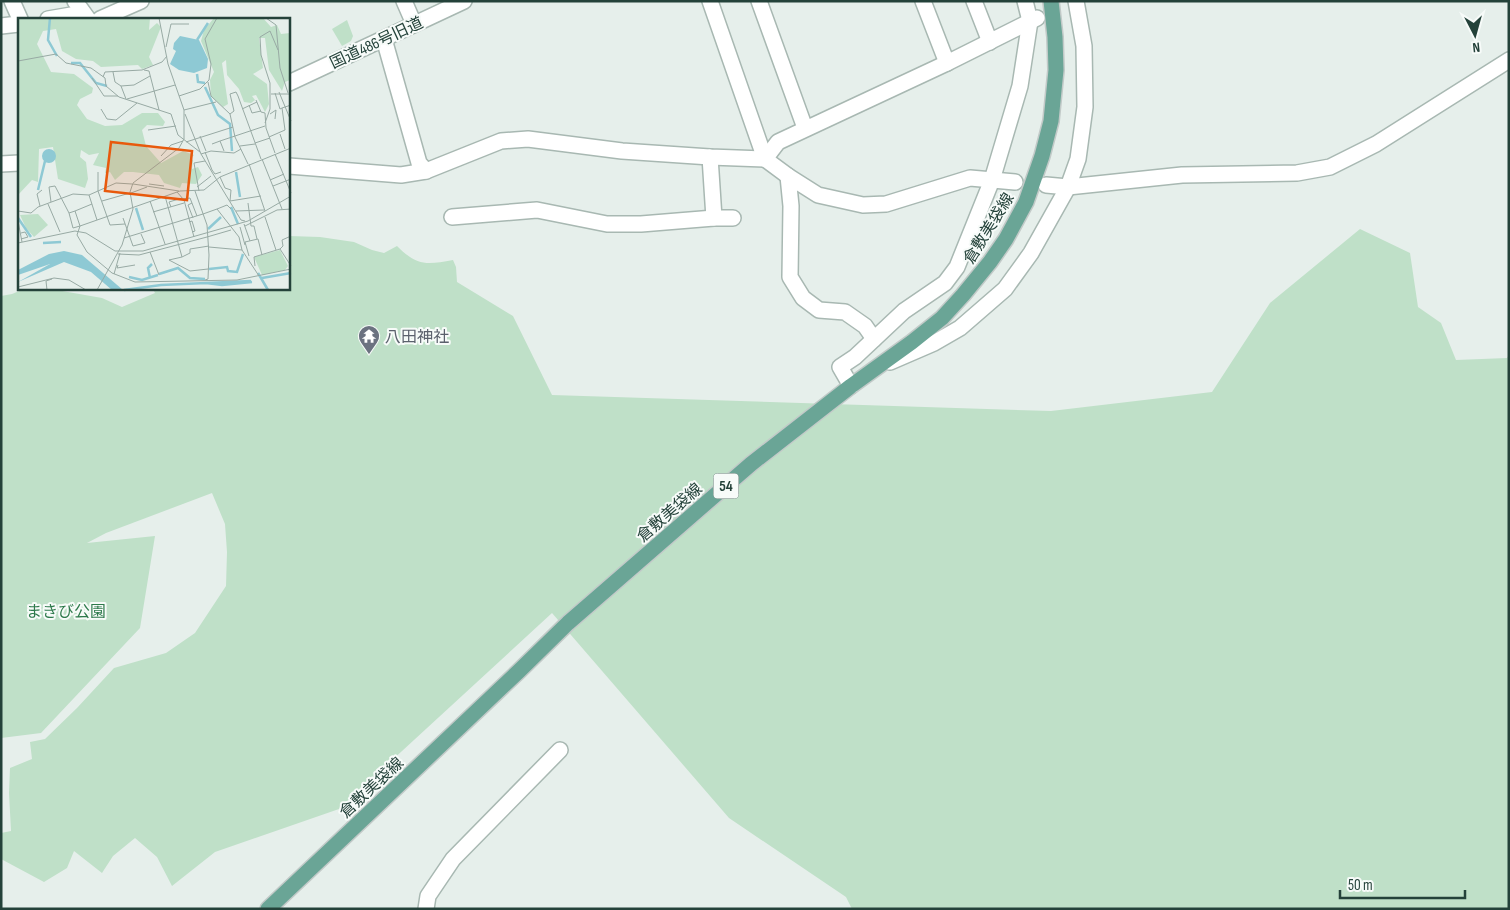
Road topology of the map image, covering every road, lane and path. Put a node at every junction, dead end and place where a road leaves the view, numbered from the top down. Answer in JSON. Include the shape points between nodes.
{"nodes":[{"id":1,"x":12,"y":1,"type":"edge"},
{"id":2,"x":141,"y":1,"type":"edge"},
{"id":3,"x":404,"y":1,"type":"edge"},
{"id":4,"x":464,"y":1,"type":"edge"},
{"id":5,"x":710,"y":1,"type":"edge"},
{"id":6,"x":759,"y":1,"type":"edge"},
{"id":7,"x":923,"y":1,"type":"edge"},
{"id":8,"x":974,"y":1,"type":"edge"},
{"id":9,"x":1025,"y":1,"type":"edge"},
{"id":10,"x":1069,"y":3,"type":"edge"},
{"id":11,"x":82,"y":11,"type":"edge"},
{"id":12,"x":20,"y":18,"type":"edge"},
{"id":13,"x":52,"y":18,"type":"edge"},
{"id":14,"x":102,"y":18,"type":"edge"},
{"id":15,"x":1034,"y":19,"type":"junction"},
{"id":16,"x":18,"y":24,"type":"edge"},
{"id":17,"x":414,"y":24,"type":"junction"},
{"id":18,"x":1,"y":26,"type":"edge"},
{"id":19,"x":384,"y":39,"type":"junction"},
{"id":20,"x":990,"y":42,"type":"junction"},
{"id":21,"x":1509,"y":60,"type":"edge"},
{"id":22,"x":947,"y":63,"type":"junction"},
{"id":23,"x":290,"y":83,"type":"edge"},
{"id":24,"x":805,"y":128,"type":"junction"},
{"id":25,"x":710,"y":157,"type":"junction"},
{"id":26,"x":765,"y":160,"type":"junction"},
{"id":27,"x":18,"y":163,"type":"edge"},
{"id":28,"x":1,"y":164,"type":"edge"},
{"id":29,"x":290,"y":166,"type":"edge"},
{"id":30,"x":426,"y":171,"type":"junction"},
{"id":31,"x":788,"y":176,"type":"junction"},
{"id":32,"x":992,"y":180,"type":"junction"},
{"id":33,"x":1015,"y":182,"type":"dead end"},
{"id":34,"x":1046,"y":185,"type":"dead end"},
{"id":35,"x":1068,"y":187,"type":"junction"},
{"id":36,"x":452,"y":218,"type":"dead end"},
{"id":37,"x":714,"y":218,"type":"junction"},
{"id":38,"x":733,"y":218,"type":"dead end"},
{"id":39,"x":874,"y":339,"type":"junction"},
{"id":40,"x":872,"y":370,"type":"junction"},
{"id":41,"x":851,"y":386,"type":"junction"},
{"id":42,"x":560,"y":750,"type":"dead end"},
{"id":43,"x":268,"y":909,"type":"edge"},
{"id":44,"x":426,"y":909,"type":"edge"}],
"edges":[{"from":1,"to":12,"type":"street"},
{"from":2,"to":14,"type":"street"},
{"from":3,"to":17,"type":"street"},
{"from":4,"to":17,"type":"street","name":"国道486号旧道"},
{"from":5,"to":26,"type":"street"},
{"from":6,"to":24,"type":"street"},
{"from":7,"to":22,"type":"street"},
{"from":8,"to":20,"type":"street"},
{"from":9,"to":15,"type":"street"},
{"from":10,"to":35,"type":"street","via":[[1084,46],[1085,107],[1078,159]]},
{"from":10,"to":40,"type":"main road","name":"倉敷美袋線","number":"54","via":[[1055,37],[1056,70],[1051,120],[1026,202],[990,262],[942,318]]},
{"from":11,"to":13,"type":"street"},
{"from":15,"to":20,"type":"street"},
{"from":15,"to":32,"type":"street","via":[[1020,86]]},
{"from":16,"to":18,"type":"street"},
{"from":17,"to":19,"type":"street","name":"国道486号旧道"},
{"from":19,"to":23,"type":"street","name":"国道486号旧道"},
{"from":19,"to":30,"type":"street","via":[[420,163]]},
{"from":20,"to":22,"type":"street"},
{"from":21,"to":35,"type":"street","via":[[1376,144],[1330,167],[1297,172],[1182,175]]},
{"from":22,"to":24,"type":"street"},
{"from":24,"to":26,"type":"street","via":[[778,142]]},
{"from":25,"to":26,"type":"street"},
{"from":25,"to":30,"type":"street","via":[[528,139],[501,141]]},
{"from":25,"to":37,"type":"street"},
{"from":26,"to":31,"type":"street"},
{"from":27,"to":28,"type":"street"},
{"from":29,"to":30,"type":"street","via":[[401,176]]},
{"from":31,"to":32,"type":"street","via":[[818,195],[863,205],[886,204],[970,178]]},
{"from":31,"to":39,"type":"street","via":[[790,277],[803,298],[819,310],[845,312],[865,326]]},
{"from":32,"to":33,"type":"street"},
{"from":32,"to":39,"type":"street","via":[[958,267],[945,283],[904,311]]},
{"from":34,"to":35,"type":"street"},
{"from":35,"to":40,"type":"street","via":[[1031,253],[1004,289],[960,328]]},
{"from":36,"to":37,"type":"street","via":[[537,210],[607,224]]},
{"from":37,"to":38,"type":"street"},
{"from":39,"to":41,"type":"street","via":[[840,367]]},
{"from":40,"to":41,"type":"main road","name":"倉敷美袋線","number":"54"},
{"from":41,"to":43,"type":"main road","name":"倉敷美袋線","number":"54","via":[[751,464],[568,623]]},
{"from":42,"to":44,"type":"street","via":[[453,859],[428,896]]}]}
